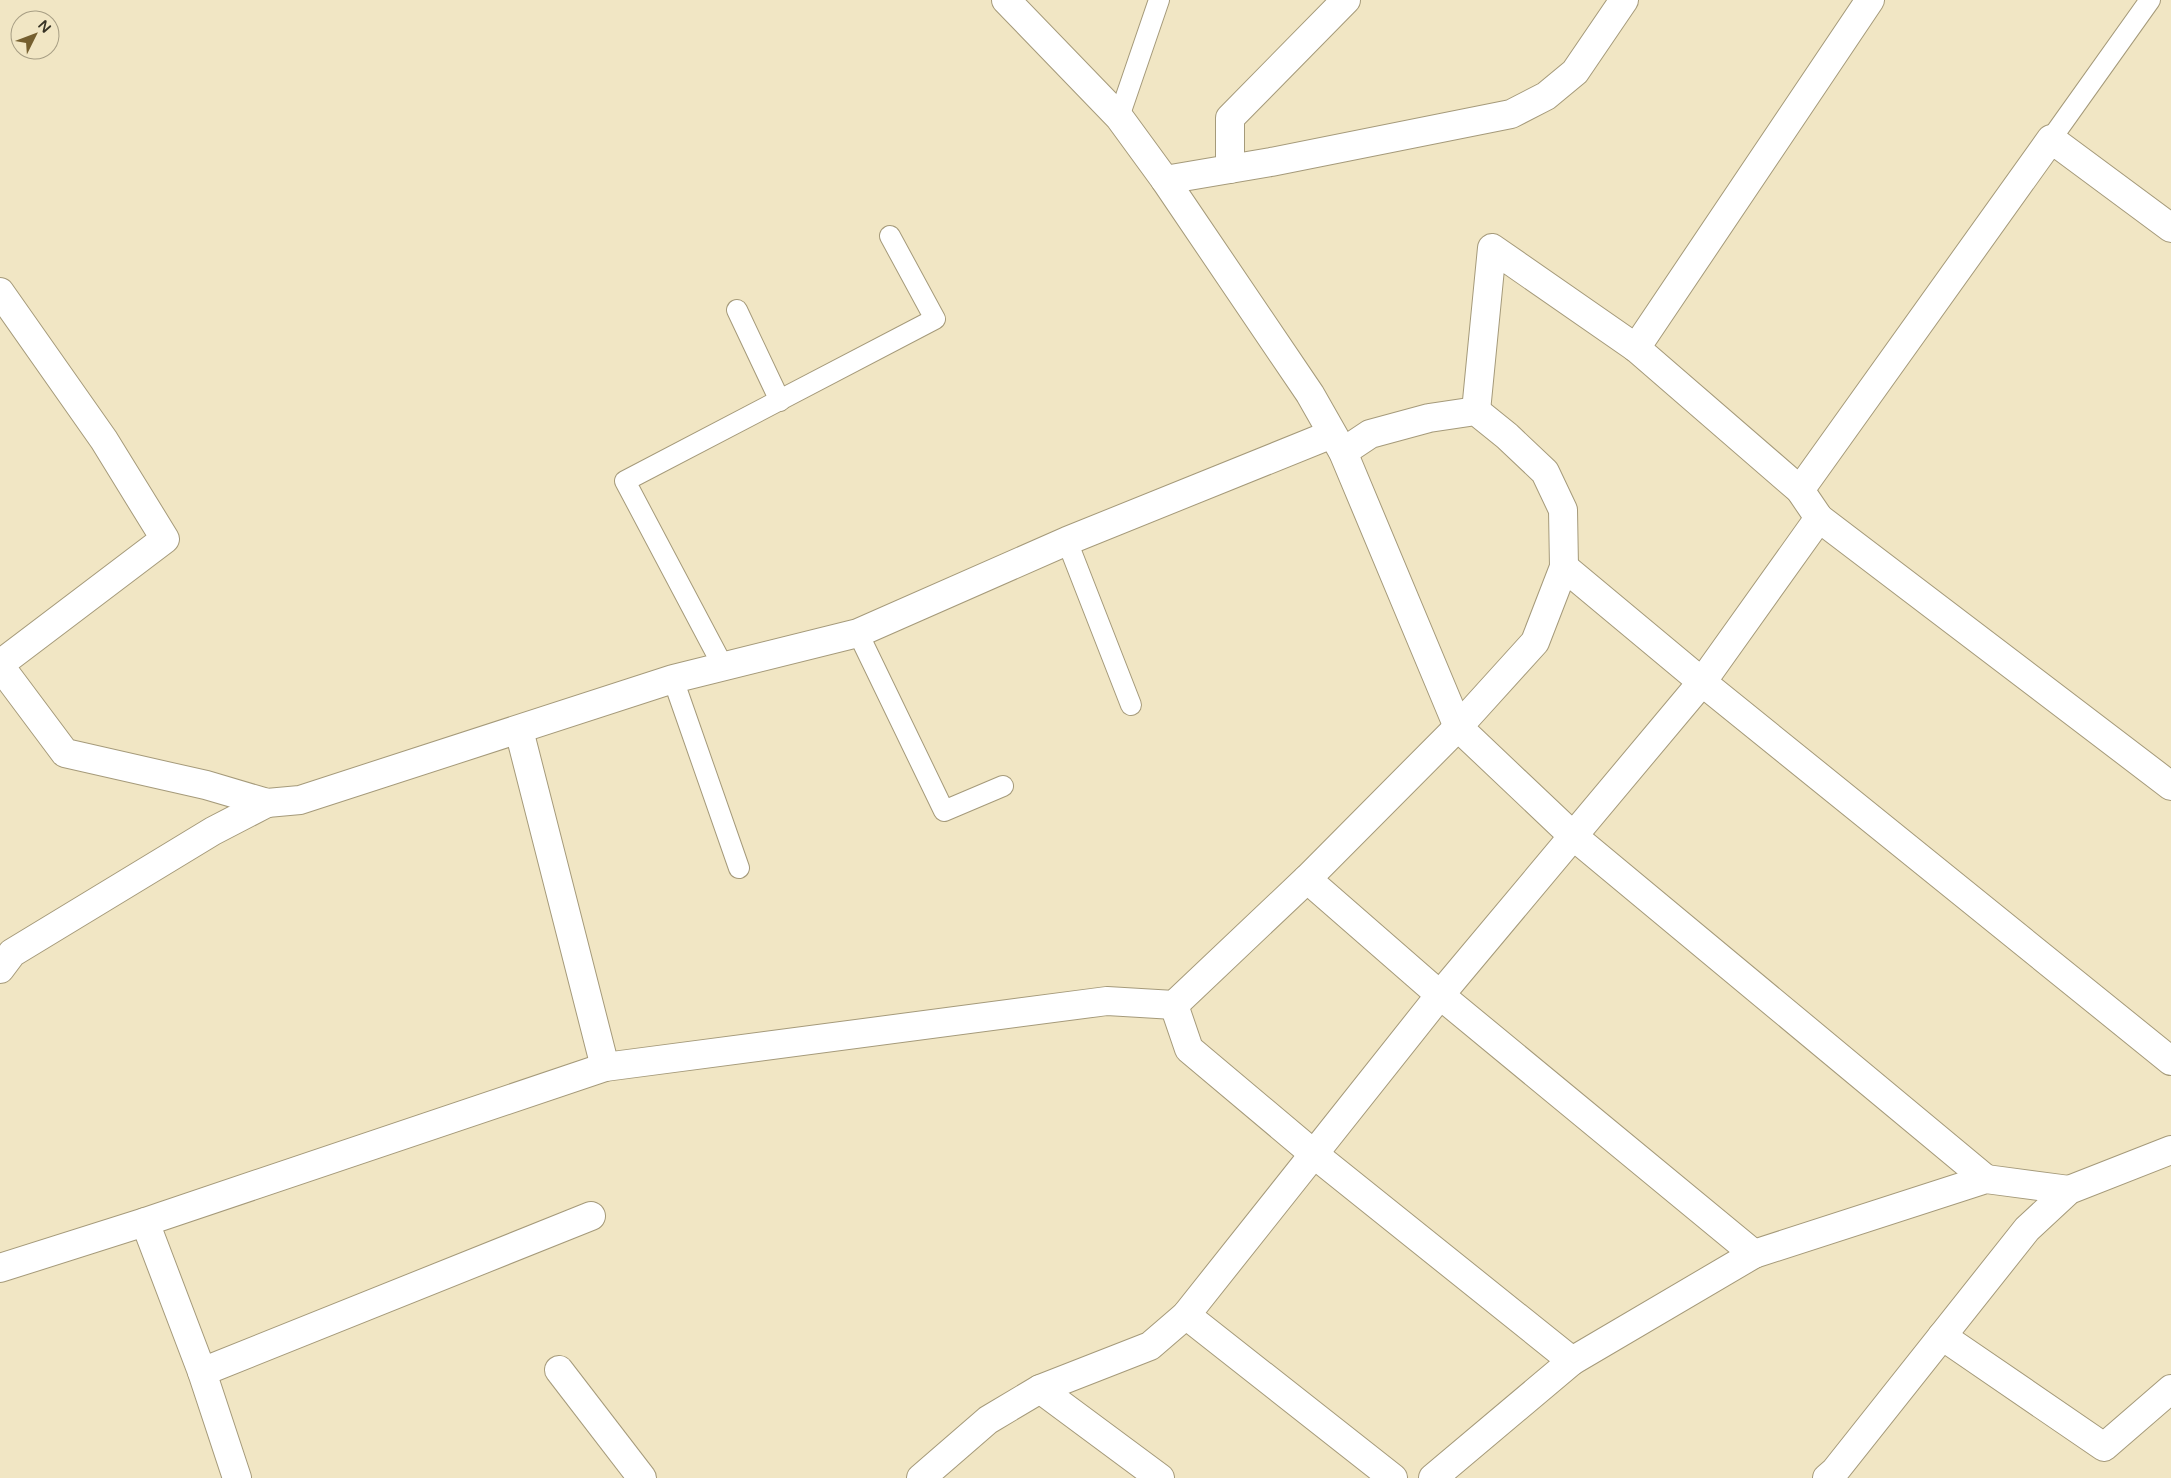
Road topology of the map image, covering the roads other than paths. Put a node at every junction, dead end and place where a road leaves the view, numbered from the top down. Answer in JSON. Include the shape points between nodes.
{"nodes":[{"id":1,"x":1006,"y":0,"type":"edge"},
{"id":2,"x":1159,"y":0,"type":"edge"},
{"id":3,"x":1346,"y":0,"type":"edge"},
{"id":4,"x":1624,"y":0,"type":"edge"},
{"id":5,"x":1870,"y":0,"type":"edge"},
{"id":6,"x":2150,"y":0,"type":"edge"},
{"id":7,"x":1119,"y":117,"type":"junction"},
{"id":8,"x":2051,"y":139,"type":"junction"},
{"id":9,"x":1230,"y":168,"type":"junction"},
{"id":10,"x":1165,"y":180,"type":"junction"},
{"id":11,"x":2171,"y":228,"type":"edge"},
{"id":12,"x":890,"y":236,"type":"dead end"},
{"id":13,"x":0,"y":292,"type":"edge"},
{"id":14,"x":737,"y":310,"type":"dead end"},
{"id":15,"x":1636,"y":348,"type":"junction"},
{"id":16,"x":780,"y":400,"type":"junction"},
{"id":17,"x":1476,"y":411,"type":"junction"},
{"id":18,"x":1337,"y":443,"type":"junction"},
{"id":19,"x":1800,"y":490,"type":"junction"},
{"id":20,"x":1818,"y":518,"type":"junction"},
{"id":21,"x":1067,"y":541,"type":"junction"},
{"id":22,"x":1564,"y":567,"type":"junction"},
{"id":23,"x":858,"y":634,"type":"junction"},
{"id":24,"x":0,"y":665,"type":"edge"},
{"id":25,"x":724,"y":668,"type":"junction"},
{"id":26,"x":673,"y":679,"type":"junction"},
{"id":27,"x":1702,"y":682,"type":"junction"},
{"id":28,"x":1131,"y":705,"type":"dead end"},
{"id":29,"x":1458,"y":727,"type":"junction"},
{"id":30,"x":519,"y":730,"type":"junction"},
{"id":31,"x":1003,"y":786,"type":"dead end"},
{"id":32,"x":2171,"y":786,"type":"edge"},
{"id":33,"x":267,"y":803,"type":"junction"},
{"id":34,"x":1572,"y":835,"type":"junction"},
{"id":35,"x":739,"y":868,"type":"dead end"},
{"id":36,"x":1307,"y":879,"type":"junction"},
{"id":37,"x":0,"y":969,"type":"edge"},
{"id":38,"x":1440,"y":995,"type":"junction"},
{"id":39,"x":1174,"y":1005,"type":"junction"},
{"id":40,"x":2171,"y":1061,"type":"edge"},
{"id":41,"x":605,"y":1068,"type":"junction"},
{"id":42,"x":2171,"y":1150,"type":"edge"},
{"id":43,"x":1315,"y":1155,"type":"junction"},
{"id":44,"x":1986,"y":1179,"type":"junction"},
{"id":45,"x":2069,"y":1190,"type":"junction"},
{"id":46,"x":591,"y":1216,"type":"dead end"},
{"id":47,"x":145,"y":1222,"type":"junction"},
{"id":48,"x":1754,"y":1254,"type":"junction"},
{"id":49,"x":0,"y":1268,"type":"edge"},
{"id":50,"x":1186,"y":1315,"type":"junction"},
{"id":51,"x":1942,"y":1336,"type":"junction"},
{"id":52,"x":1572,"y":1361,"type":"junction"},
{"id":53,"x":559,"y":1370,"type":"dead end"},
{"id":54,"x":202,"y":1372,"type":"junction"},
{"id":55,"x":1040,"y":1389,"type":"junction"},
{"id":56,"x":2171,"y":1389,"type":"edge"},
{"id":57,"x":237,"y":1478,"type":"edge"},
{"id":58,"x":642,"y":1478,"type":"edge"},
{"id":59,"x":922,"y":1478,"type":"edge"},
{"id":60,"x":1160,"y":1478,"type":"edge"},
{"id":61,"x":1393,"y":1478,"type":"edge"},
{"id":62,"x":1433,"y":1478,"type":"edge"},
{"id":63,"x":1827,"y":1478,"type":"edge"}],
"edges":[{"from":1,"to":7,"type":"street"},
{"from":2,"to":7,"type":"lane"},
{"from":3,"to":9,"type":"street","via":[[1230,118]]},
{"from":4,"to":9,"type":"street","via":[[1575,72],[1546,96],[1511,114]]},
{"from":5,"to":15,"type":"street"},
{"from":6,"to":8,"type":"lane"},
{"from":7,"to":10,"type":"street"},
{"from":8,"to":11,"type":"street"},
{"from":8,"to":19,"type":"street"},
{"from":9,"to":10,"type":"street"},
{"from":10,"to":18,"type":"street","via":[[1310,394]]},
{"from":12,"to":16,"type":"lane","via":[[935,319]]},
{"from":13,"to":24,"type":"street","via":[[104,440],[165,539]]},
{"from":14,"to":16,"type":"lane"},
{"from":15,"to":17,"type":"street","via":[[1492,248]]},
{"from":15,"to":19,"type":"street"},
{"from":16,"to":25,"type":"lane","via":[[625,482]]},
{"from":17,"to":18,"type":"street","via":[[1429,418]]},
{"from":17,"to":22,"type":"street","via":[[1545,472],[1563,510]]},
{"from":18,"to":21,"type":"street"},
{"from":18,"to":29,"type":"street"},
{"from":19,"to":20,"type":"street"},
{"from":20,"to":27,"type":"street"},
{"from":20,"to":32,"type":"street"},
{"from":21,"to":23,"type":"street"},
{"from":21,"to":28,"type":"lane"},
{"from":22,"to":27,"type":"street"},
{"from":22,"to":29,"type":"street","via":[[1535,642]]},
{"from":23,"to":25,"type":"street"},
{"from":23,"to":31,"type":"lane","via":[[944,811]]},
{"from":24,"to":33,"type":"street","via":[[65,753]]},
{"from":25,"to":26,"type":"street"},
{"from":26,"to":30,"type":"street"},
{"from":26,"to":35,"type":"lane"},
{"from":27,"to":34,"type":"street"},
{"from":27,"to":40,"type":"street"},
{"from":29,"to":34,"type":"street"},
{"from":29,"to":36,"type":"street"},
{"from":30,"to":33,"type":"street","via":[[300,800]]},
{"from":30,"to":41,"type":"street"},
{"from":33,"to":37,"type":"street","via":[[213,831],[12,953]]},
{"from":34,"to":38,"type":"street"},
{"from":34,"to":44,"type":"street"},
{"from":36,"to":38,"type":"street"},
{"from":36,"to":39,"type":"street"},
{"from":38,"to":43,"type":"street"},
{"from":38,"to":48,"type":"street"},
{"from":39,"to":41,"type":"street","via":[[1107,1000]]},
{"from":39,"to":43,"type":"street","via":[[1189,1049]]},
{"from":41,"to":47,"type":"street"},
{"from":42,"to":45,"type":"street"},
{"from":43,"to":50,"type":"street"},
{"from":43,"to":52,"type":"street"},
{"from":44,"to":45,"type":"street"},
{"from":44,"to":48,"type":"street"},
{"from":45,"to":51,"type":"street","via":[[2027,1229]]},
{"from":46,"to":54,"type":"street"},
{"from":47,"to":49,"type":"street"},
{"from":47,"to":54,"type":"street"},
{"from":48,"to":52,"type":"street"},
{"from":50,"to":55,"type":"street","via":[[1150,1346]]},
{"from":50,"to":61,"type":"street"},
{"from":51,"to":56,"type":"street","via":[[2104,1447]]},
{"from":51,"to":63,"type":"street"},
{"from":52,"to":62,"type":"street"},
{"from":53,"to":58,"type":"street"},
{"from":54,"to":57,"type":"street"},
{"from":55,"to":59,"type":"street","via":[[988,1420]]},
{"from":55,"to":60,"type":"street"}]}
